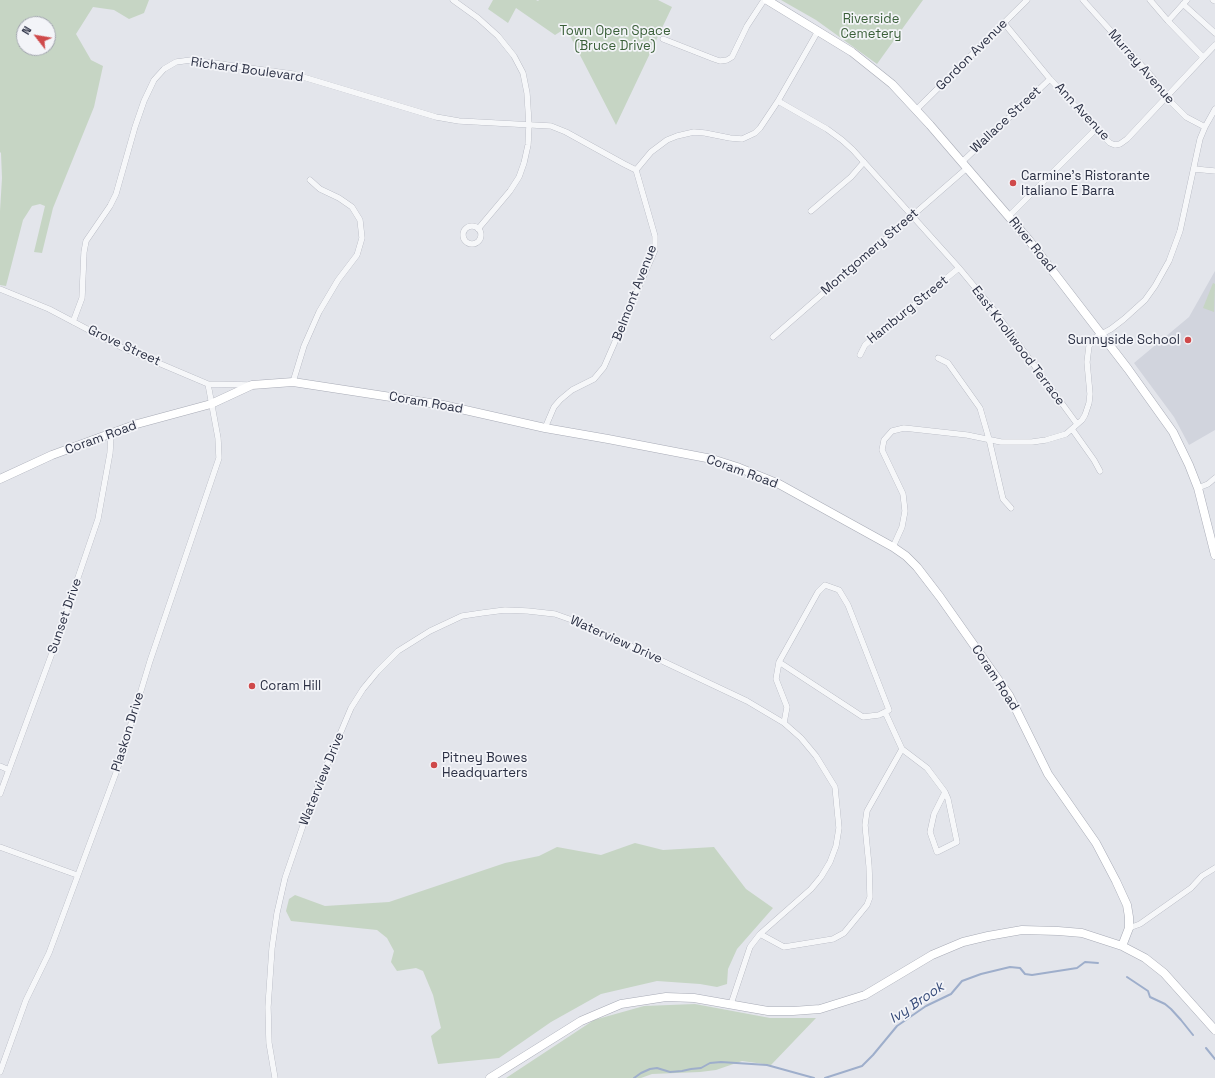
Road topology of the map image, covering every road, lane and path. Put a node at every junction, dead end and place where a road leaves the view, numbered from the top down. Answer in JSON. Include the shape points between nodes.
{"nodes":[{"id":1,"x":453,"y":0,"type":"edge"},
{"id":2,"x":764,"y":0,"type":"edge"},
{"id":3,"x":767,"y":0,"type":"edge"},
{"id":4,"x":1027,"y":0,"type":"edge"},
{"id":5,"x":1083,"y":0,"type":"edge"},
{"id":6,"x":1150,"y":0,"type":"edge"},
{"id":7,"x":1185,"y":2,"type":"edge"},
{"id":8,"x":1168,"y":21,"type":"junction"},
{"id":9,"x":1004,"y":23,"type":"junction"},
{"id":10,"x":818,"y":31,"type":"junction"},
{"id":11,"x":1215,"y":33,"type":"edge"},
{"id":12,"x":663,"y":39,"type":"dead end"},
{"id":13,"x":1215,"y":44,"type":"edge"},
{"id":14,"x":1203,"y":57,"type":"junction"},
{"id":15,"x":1050,"y":79,"type":"junction"},
{"id":16,"x":1167,"y":98,"type":"junction"},
{"id":17,"x":778,"y":101,"type":"junction"},
{"id":18,"x":1215,"y":108,"type":"edge"},
{"id":19,"x":916,"y":110,"type":"junction"},
{"id":20,"x":529,"y":125,"type":"junction"},
{"id":21,"x":1205,"y":127,"type":"junction"},
{"id":22,"x":1096,"y":129,"type":"junction"},
{"id":23,"x":864,"y":162,"type":"junction"},
{"id":24,"x":964,"y":165,"type":"junction"},
{"id":25,"x":636,"y":170,"type":"junction"},
{"id":26,"x":1194,"y":170,"type":"junction"},
{"id":27,"x":1215,"y":171,"type":"edge"},
{"id":28,"x":310,"y":180,"type":"dead end"},
{"id":29,"x":811,"y":211,"type":"dead end"},
{"id":30,"x":913,"y":215,"type":"junction"},
{"id":31,"x":1009,"y":216,"type":"junction"},
{"id":32,"x":478,"y":229,"type":"dead end"},
{"id":33,"x":959,"y":268,"type":"junction"},
{"id":34,"x":0,"y":289,"type":"edge"},
{"id":35,"x":73,"y":322,"type":"junction"},
{"id":36,"x":1101,"y":334,"type":"junction"},
{"id":37,"x":772,"y":337,"type":"dead end"},
{"id":38,"x":860,"y":355,"type":"dead end"},
{"id":39,"x":938,"y":358,"type":"dead end"},
{"id":40,"x":292,"y":382,"type":"junction"},
{"id":41,"x":208,"y":384,"type":"junction"},
{"id":42,"x":252,"y":385,"type":"junction"},
{"id":43,"x":211,"y":404,"type":"junction"},
{"id":44,"x":1077,"y":424,"type":"junction"},
{"id":45,"x":545,"y":428,"type":"junction"},
{"id":46,"x":1072,"y":429,"type":"junction"},
{"id":47,"x":111,"y":434,"type":"junction"},
{"id":48,"x":989,"y":440,"type":"junction"},
{"id":49,"x":1100,"y":471,"type":"dead end"},
{"id":50,"x":1215,"y":478,"type":"edge"},
{"id":51,"x":0,"y":479,"type":"edge"},
{"id":52,"x":1198,"y":488,"type":"junction"},
{"id":53,"x":1011,"y":508,"type":"dead end"},
{"id":54,"x":893,"y":547,"type":"junction"},
{"id":55,"x":1215,"y":556,"type":"edge"},
{"id":56,"x":779,"y":662,"type":"junction"},
{"id":57,"x":885,"y":712,"type":"junction"},
{"id":58,"x":784,"y":723,"type":"junction"},
{"id":59,"x":902,"y":749,"type":"junction"},
{"id":60,"x":0,"y":766,"type":"edge"},
{"id":61,"x":9,"y":770,"type":"junction"},
{"id":62,"x":945,"y":792,"type":"junction"},
{"id":63,"x":0,"y":794,"type":"edge"},
{"id":64,"x":0,"y":846,"type":"edge"},
{"id":65,"x":1215,"y":868,"type":"edge"},
{"id":66,"x":77,"y":875,"type":"junction"},
{"id":67,"x":1129,"y":928,"type":"junction"},
{"id":68,"x":760,"y":934,"type":"junction"},
{"id":69,"x":1122,"y":946,"type":"junction"},
{"id":70,"x":731,"y":1004,"type":"junction"},
{"id":71,"x":1215,"y":1030,"type":"edge"},
{"id":72,"x":0,"y":1072,"type":"edge"},
{"id":73,"x":275,"y":1078,"type":"edge"},
{"id":74,"x":490,"y":1078,"type":"edge"}],
"edges":[{"from":1,"to":20,"type":"street","via":[[498,36],[514,56],[523,73],[526,86]]},
{"from":2,"to":12,"type":"street","via":[[746,26],[732,57],[727,60],[714,60]]},
{"from":3,"to":10,"type":"main road","name":"River Road"},
{"from":4,"to":9,"type":"street","name":"Gordon Avenue"},
{"from":5,"to":16,"type":"street","name":"Murray Avenue","via":[[1154,79]]},
{"from":6,"to":8,"type":"street"},
{"from":7,"to":8,"type":"street"},
{"from":7,"to":11,"type":"street"},
{"from":8,"to":14,"type":"street"},
{"from":9,"to":15,"type":"street","name":"Ann Avenue"},
{"from":9,"to":19,"type":"street","name":"Gordon Avenue"},
{"from":10,"to":17,"type":"street"},
{"from":10,"to":19,"type":"main road","name":"River Road","via":[[852,52],[876,71]]},
{"from":13,"to":14,"type":"street"},
{"from":14,"to":16,"type":"street"},
{"from":15,"to":22,"type":"street","name":"Ann Avenue"},
{"from":15,"to":24,"type":"street","name":"Wallace Street"},
{"from":16,"to":21,"type":"street","name":"Murray Avenue","via":[[1186,116]]},
{"from":16,"to":22,"type":"street","name":"Ann Avenue","via":[[1120,144],[1110,143]]},
{"from":17,"to":23,"type":"street","name":"East Knollwood Terrace","via":[[834,134]]},
{"from":17,"to":25,"type":"street","via":[[760,128],[747,137],[736,139],[694,132],[677,136],[651,152]]},
{"from":18,"to":21,"type":"street"},
{"from":19,"to":24,"type":"main road","name":"River Road"},
{"from":20,"to":25,"type":"street","name":"Richard Boulevard","via":[[551,126],[566,132]]},
{"from":20,"to":32,"type":"street","via":[[527,151],[519,177]]},
{"from":20,"to":35,"type":"street","name":"Richard Boulevard","via":[[436,116],[293,74],[191,60],[176,62],[164,69],[154,80],[135,127],[116,194],[86,241],[82,298]]},
{"from":21,"to":26,"type":"street"},
{"from":22,"to":31,"type":"street"},
{"from":23,"to":29,"type":"street"},
{"from":23,"to":30,"type":"street","name":"East Knollwood Terrace"},
{"from":24,"to":30,"type":"street","name":"Montgomery Street"},
{"from":24,"to":31,"type":"main road","name":"River Road"},
{"from":25,"to":45,"type":"street","name":"Belmont Avenue","via":[[655,236],[655,250],[604,367],[594,379],[572,390],[560,400]]},
{"from":26,"to":27,"type":"street"},
{"from":26,"to":36,"type":"street","via":[[1180,231],[1164,271],[1145,300],[1124,320]]},
{"from":28,"to":40,"type":"street","via":[[320,189],[352,207],[360,220],[362,238],[357,255],[319,312]]},
{"from":30,"to":33,"type":"street","name":"East Knollwood Terrace"},
{"from":30,"to":37,"type":"street","name":"Montgomery Street"},
{"from":31,"to":36,"type":"main road","name":"River Road"},
{"from":33,"to":38,"type":"street","name":"Hamburg Street","via":[[864,345]]},
{"from":33,"to":44,"type":"street","name":"East Knollwood Terrace","via":[[993,309]]},
{"from":34,"to":35,"type":"street","name":"Grove Street"},
{"from":35,"to":41,"type":"street","name":"Grove Street","via":[[123,348]]},
{"from":36,"to":44,"type":"street","via":[[1089,346],[1089,403],[1085,415]]},
{"from":36,"to":52,"type":"main road","name":"River Road","via":[[1173,432]]},
{"from":39,"to":48,"type":"street","via":[[948,363],[980,408]]},
{"from":40,"to":42,"type":"main road","name":"Coram Road"},
{"from":40,"to":45,"type":"main road","name":"Coram Road","via":[[444,404]]},
{"from":41,"to":42,"type":"street","name":"Grove Street"},
{"from":41,"to":43,"type":"street","name":"Plaskon Drive"},
{"from":42,"to":43,"type":"main road","name":"Coram Road"},
{"from":43,"to":47,"type":"main road","name":"Coram Road","via":[[137,424]]},
{"from":43,"to":66,"type":"street","name":"Plaskon Drive","via":[[219,458],[150,661],[117,770]]},
{"from":44,"to":46,"type":"street"},
{"from":45,"to":54,"type":"main road","name":"Coram Road","via":[[712,459],[737,467],[779,484]]},
{"from":46,"to":48,"type":"street","via":[[1066,434],[1032,442]]},
{"from":46,"to":49,"type":"street"},
{"from":47,"to":51,"type":"main road","name":"Coram Road","via":[[52,455]]},
{"from":47,"to":61,"type":"street","name":"Sunset Drive","via":[[98,519]]},
{"from":48,"to":53,"type":"street","via":[[1003,499]]},
{"from":48,"to":54,"type":"street","via":[[904,428],[889,434],[883,443],[882,453],[903,494],[905,511],[902,527]]},
{"from":50,"to":52,"type":"street"},
{"from":52,"to":55,"type":"main road","name":"River Road"},
{"from":54,"to":67,"type":"main road","name":"Coram Road","via":[[917,567],[1009,695],[1048,774],[1096,843],[1123,894],[1130,917]]},
{"from":56,"to":57,"type":"street","via":[[862,717]]},
{"from":56,"to":57,"type":"street","via":[[818,592],[824,585],[839,590],[848,605],[889,710]]},
{"from":56,"to":58,"type":"street","via":[[776,679],[787,707]]},
{"from":57,"to":59,"type":"street"},
{"from":58,"to":68,"type":"street","name":"Waterview Drive","via":[[816,756],[835,787],[839,828],[836,846],[821,877]]},
{"from":58,"to":73,"type":"street","name":"Waterview Drive","via":[[747,701],[664,661],[586,625],[555,614],[504,610],[462,616],[430,631],[398,651],[362,689],[351,708],[310,805],[285,878],[273,942],[269,1000],[269,1043]]},
{"from":59,"to":62,"type":"street","via":[[927,768]]},
{"from":59,"to":68,"type":"street","via":[[867,811],[865,825],[870,897],[867,905],[844,934],[833,939],[784,947]]},
{"from":60,"to":61,"type":"street"},
{"from":61,"to":63,"type":"street","name":"Sunset Drive"},
{"from":62,"to":62,"type":"street","via":[[934,814],[930,832],[937,852],[958,842]]},
{"from":64,"to":66,"type":"street"},
{"from":65,"to":67,"type":"street","via":[[1140,924]]},
{"from":66,"to":72,"type":"street","name":"Plaskon Drive","via":[[49,953],[26,1000]]},
{"from":67,"to":69,"type":"main road","name":"Coram Road"},
{"from":68,"to":70,"type":"street","name":"Waterview Drive","via":[[750,946]]},
{"from":69,"to":70,"type":"main road","via":[[1082,933],[1022,930],[963,942],[932,955],[865,995],[820,1009],[768,1011]]},
{"from":69,"to":71,"type":"main road","via":[[1145,958],[1164,973]]},
{"from":70,"to":74,"type":"main road","via":[[666,996],[621,1004],[576,1024]]}]}
